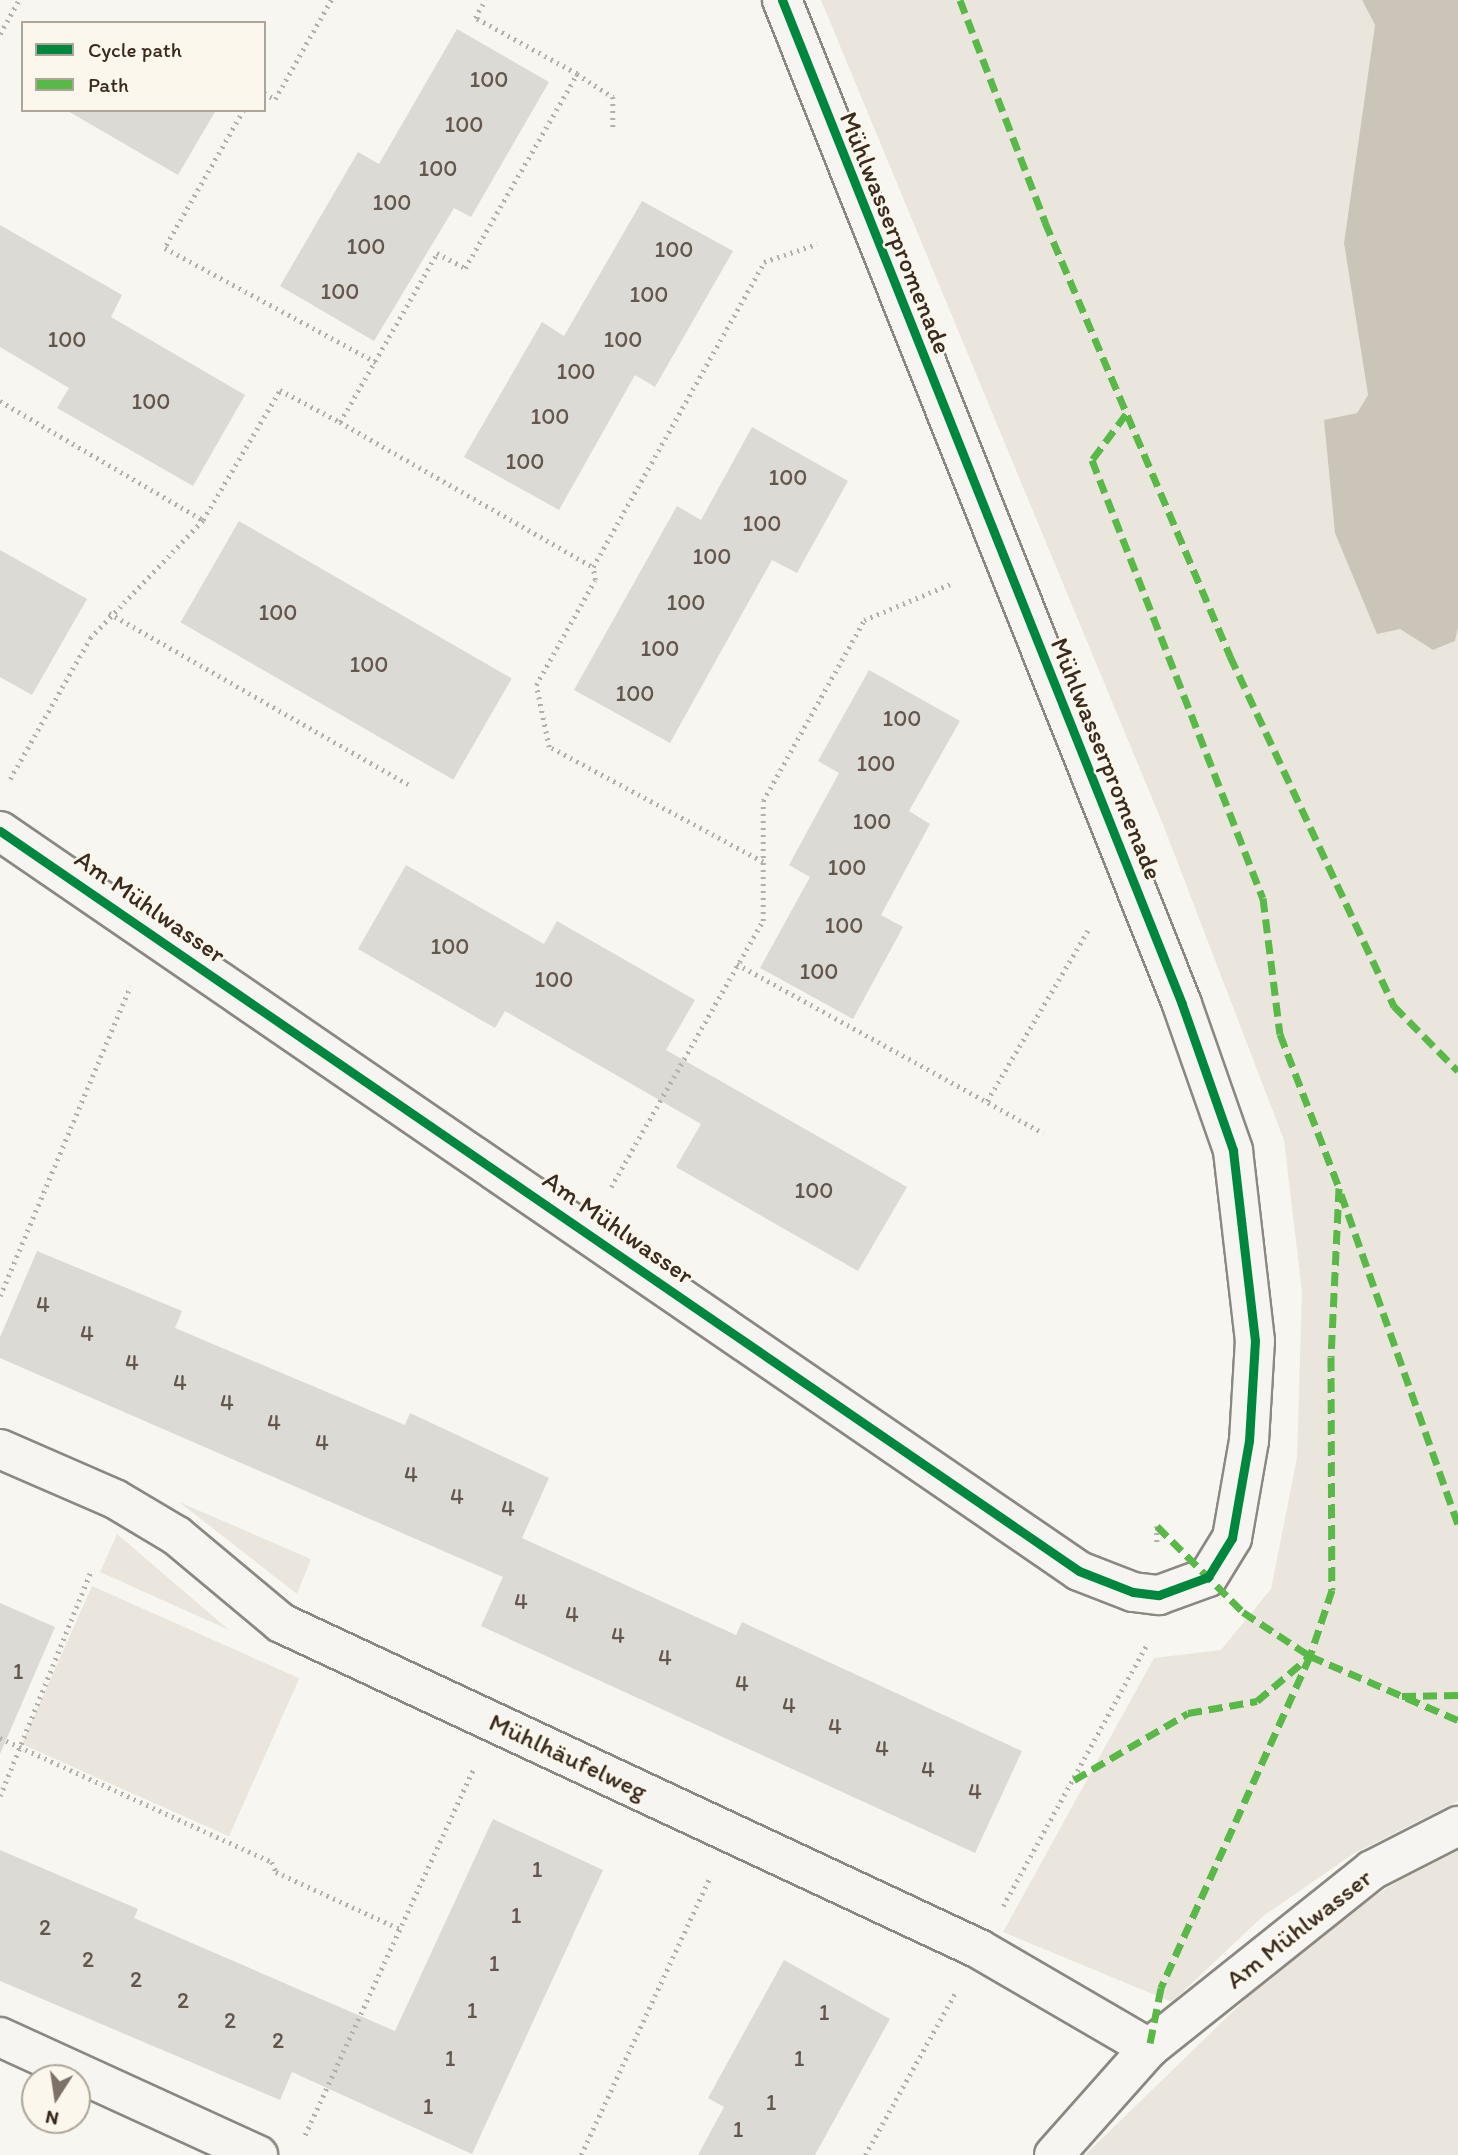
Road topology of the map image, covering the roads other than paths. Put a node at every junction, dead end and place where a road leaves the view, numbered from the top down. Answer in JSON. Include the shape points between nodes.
{"nodes":[{"id":1,"x":782,"y":0,"type":"edge"},
{"id":2,"x":0,"y":831,"type":"edge"},
{"id":3,"x":0,"y":1450,"type":"edge"},
{"id":4,"x":1159,"y":1595,"type":"joint"},
{"id":5,"x":1458,"y":1826,"type":"edge"},
{"id":6,"x":0,"y":2038,"type":"edge"},
{"id":7,"x":1149,"y":2048,"type":"junction"},
{"id":8,"x":258,"y":2155,"type":"edge"},
{"id":9,"x":1054,"y":2155,"type":"edge"}],
"edges":[{"from":1,"to":4,"type":"street","name":"Mühlwasserpromenade","via":[[1182,1004],[1233,1150],[1255,1342],[1249,1441],[1223,1560],[1208,1577]]},
{"from":2,"to":4,"type":"street","name":"Am Mühlwasser","via":[[1079,1571],[1133,1592]]},
{"from":3,"to":7,"type":"street","name":"Mühlhäufelweg","via":[[115,1499],[177,1536],[281,1623],[979,1949]]},
{"from":5,"to":7,"type":"street","name":"Am Mühlwasser","via":[[1372,1870]]},
{"from":6,"to":8,"type":"street"},
{"from":7,"to":9,"type":"street","name":"Am Mühlwasser"}]}
